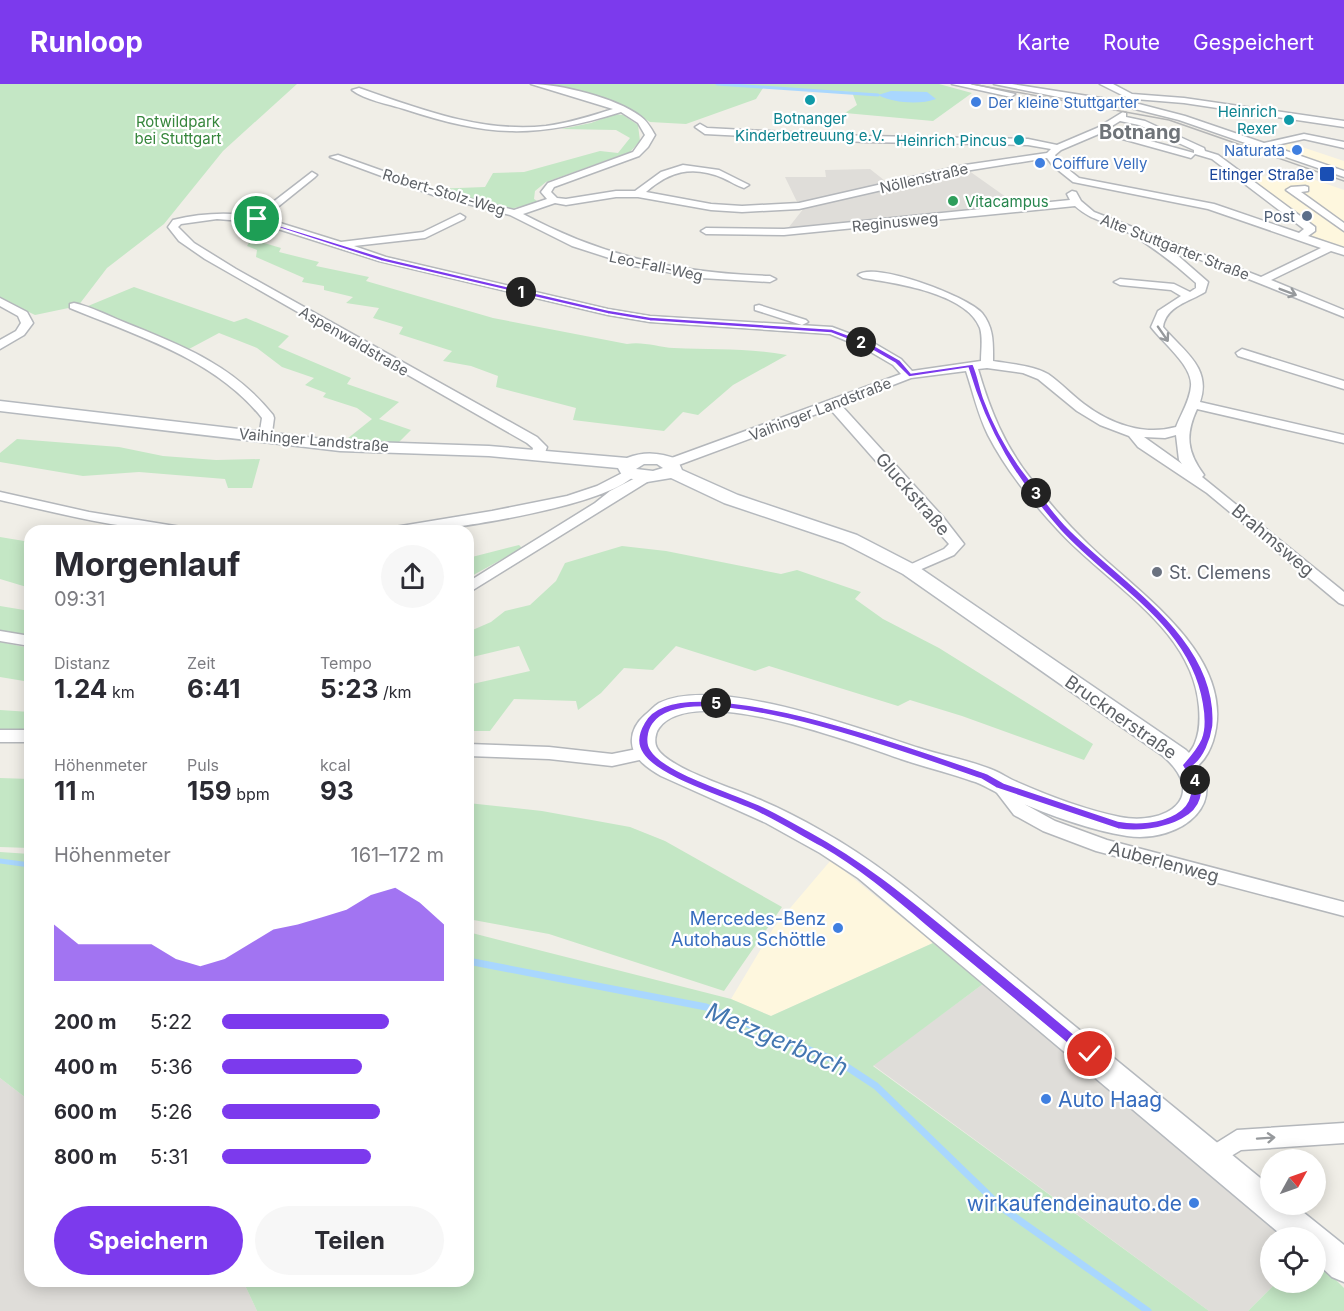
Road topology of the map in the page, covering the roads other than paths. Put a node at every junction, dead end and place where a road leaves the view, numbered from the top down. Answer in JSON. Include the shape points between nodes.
{"nodes":[{"id":1,"x":535,"y":84,"type":"edge"},
{"id":2,"x":956,"y":84,"type":"edge"},
{"id":3,"x":998,"y":84,"type":"edge"},
{"id":4,"x":1104,"y":84,"type":"edge"},
{"id":5,"x":356,"y":90,"type":"dead end"},
{"id":6,"x":1134,"y":107,"type":"junction"},
{"id":7,"x":619,"y":110,"type":"junction"},
{"id":8,"x":1118,"y":112,"type":"junction"},
{"id":9,"x":1344,"y":124,"type":"edge"},
{"id":10,"x":700,"y":127,"type":"dead end"},
{"id":11,"x":1100,"y":130,"type":"junction"},
{"id":12,"x":1344,"y":145,"type":"edge"},
{"id":13,"x":1264,"y":146,"type":"junction"},
{"id":14,"x":1054,"y":152,"type":"junction"},
{"id":15,"x":1198,"y":155,"type":"junction"},
{"id":16,"x":335,"y":157,"type":"dead end"},
{"id":17,"x":1344,"y":174,"type":"edge"},
{"id":18,"x":312,"y":175,"type":"dead end"},
{"id":19,"x":1076,"y":180,"type":"junction"},
{"id":20,"x":1329,"y":180,"type":"dead end"},
{"id":21,"x":744,"y":185,"type":"dead end"},
{"id":22,"x":1305,"y":189,"type":"dead end"},
{"id":23,"x":638,"y":194,"type":"junction"},
{"id":24,"x":554,"y":200,"type":"junction"},
{"id":25,"x":1077,"y":203,"type":"junction"},
{"id":26,"x":799,"y":206,"type":"junction"},
{"id":27,"x":514,"y":213,"type":"junction"},
{"id":28,"x":460,"y":218,"type":"dead end"},
{"id":29,"x":257,"y":219,"type":"junction"},
{"id":30,"x":1342,"y":225,"type":"edge"},
{"id":31,"x":1311,"y":229,"type":"junction"},
{"id":32,"x":706,"y":231,"type":"dead end"},
{"id":33,"x":784,"y":232,"type":"junction"},
{"id":34,"x":1135,"y":233,"type":"junction"},
{"id":35,"x":1300,"y":237,"type":"junction"},
{"id":36,"x":341,"y":245,"type":"junction"},
{"id":37,"x":1331,"y":247,"type":"junction"},
{"id":38,"x":1344,"y":252,"type":"edge"},
{"id":39,"x":863,"y":275,"type":"dead end"},
{"id":40,"x":770,"y":279,"type":"dead end"},
{"id":41,"x":1261,"y":281,"type":"junction"},
{"id":42,"x":1120,"y":282,"type":"dead end"},
{"id":43,"x":1191,"y":297,"type":"junction"},
{"id":44,"x":0,"y":301,"type":"edge"},
{"id":45,"x":74,"y":306,"type":"dead end"},
{"id":46,"x":759,"y":308,"type":"dead end"},
{"id":47,"x":1344,"y":314,"type":"edge"},
{"id":48,"x":832,"y":331,"type":"junction"},
{"id":49,"x":0,"y":345,"type":"edge"},
{"id":50,"x":1242,"y":353,"type":"dead end"},
{"id":51,"x":987,"y":364,"type":"junction"},
{"id":52,"x":971,"y":366,"type":"junction"},
{"id":53,"x":909,"y":375,"type":"junction"},
{"id":54,"x":1344,"y":385,"type":"edge"},
{"id":55,"x":833,"y":404,"type":"junction"},
{"id":56,"x":1193,"y":404,"type":"junction"},
{"id":57,"x":0,"y":406,"type":"edge"},
{"id":58,"x":1182,"y":429,"type":"junction"},
{"id":59,"x":1134,"y":434,"type":"junction"},
{"id":60,"x":266,"y":437,"type":"junction"},
{"id":61,"x":1344,"y":439,"type":"edge"},
{"id":62,"x":538,"y":455,"type":"junction"},
{"id":63,"x":671,"y":467,"type":"junction"},
{"id":64,"x":635,"y":471,"type":"junction"},
{"id":65,"x":1201,"y":481,"type":"junction"},
{"id":66,"x":610,"y":491,"type":"junction"},
{"id":67,"x":0,"y":496,"type":"edge"},
{"id":68,"x":144,"y":525,"type":"edge"},
{"id":69,"x":435,"y":525,"type":"edge"},
{"id":70,"x":910,"y":570,"type":"junction"},
{"id":71,"x":474,"y":584,"type":"edge"},
{"id":72,"x":1344,"y":600,"type":"edge"},
{"id":73,"x":0,"y":636,"type":"edge"},
{"id":74,"x":24,"y":640,"type":"edge"},
{"id":75,"x":0,"y":736,"type":"edge"},
{"id":76,"x":24,"y":736,"type":"edge"},
{"id":77,"x":474,"y":750,"type":"edge"},
{"id":78,"x":647,"y":753,"type":"junction"},
{"id":79,"x":1188,"y":765,"type":"junction"},
{"id":80,"x":1000,"y":785,"type":"junction"},
{"id":81,"x":1344,"y":909,"type":"edge"},
{"id":82,"x":1344,"y":1134,"type":"edge"},
{"id":83,"x":1213,"y":1157,"type":"junction"},
{"id":84,"x":1297,"y":1227,"type":"edge"},
{"id":85,"x":1326,"y":1251,"type":"edge"},
{"id":86,"x":1344,"y":1266,"type":"edge"}],
"edges":[{"from":1,"to":7,"type":"street"},
{"from":2,"to":8,"type":"street"},
{"from":3,"to":8,"type":"street"},
{"from":4,"to":6,"type":"street","via":[[1117,88]]},
{"from":5,"to":7,"type":"street","via":[[462,125],[502,130],[557,128]]},
{"from":6,"to":8,"type":"street"},
{"from":6,"to":9,"type":"street","via":[[1185,101]]},
{"from":6,"to":13,"type":"street","via":[[1182,118]]},
{"from":6,"to":20,"type":"street"},
{"from":7,"to":24,"type":"street","via":[[645,124],[650,135],[645,145],[636,154],[551,185],[546,192]]},
{"from":8,"to":11,"type":"street"},
{"from":8,"to":15,"type":"street","via":[[1201,150]]},
{"from":10,"to":14,"type":"street","via":[[705,131],[865,139],[1028,142]]},
{"from":11,"to":14,"type":"street"},
{"from":11,"to":15,"type":"street"},
{"from":12,"to":13,"type":"street","via":[[1306,135]]},
{"from":13,"to":17,"type":"street"},
{"from":14,"to":19,"type":"street","via":[[1056,164]]},
{"from":14,"to":26,"type":"street","name":"Nöllenstraße"},
{"from":15,"to":31,"type":"street","via":[[1215,157]]},
{"from":16,"to":27,"type":"street","name":"Robert-Stolz-Weg","via":[[436,193]]},
{"from":18,"to":29,"type":"street"},
{"from":19,"to":25,"type":"street","via":[[1072,183],[1072,196]]},
{"from":19,"to":35,"type":"street","via":[[1192,201]]},
{"from":21,"to":23,"type":"street","via":[[714,170],[689,168],[666,172]]},
{"from":22,"to":30,"type":"street","via":[[1291,190]]},
{"from":23,"to":24,"type":"street","name":"Nöllenstraße"},
{"from":23,"to":26,"type":"street","name":"Nöllenstraße","via":[[711,207]]},
{"from":24,"to":27,"type":"street","name":"Robert-Stolz-Weg"},
{"from":25,"to":33,"type":"street","name":"Reginusweg"},
{"from":25,"to":34,"type":"street","name":"Alte Stuttgarter Straße","via":[[1090,214]]},
{"from":26,"to":33,"type":"street","via":[[797,218]]},
{"from":27,"to":40,"type":"street","name":"Leo-Fall-Weg","via":[[584,249],[637,265],[722,278]]},
{"from":28,"to":36,"type":"street","via":[[425,235]]},
{"from":29,"to":36,"type":"street"},
{"from":29,"to":62,"type":"street","name":"Aspenwaldstraße","via":[[210,217],[177,222],[173,227],[189,244],[532,441],[540,447]]},
{"from":30,"to":31,"type":"street"},
{"from":31,"to":35,"type":"street"},
{"from":32,"to":33,"type":"street"},
{"from":34,"to":41,"type":"street","name":"Alte Stuttgarter Straße"},
{"from":34,"to":43,"type":"street","via":[[1172,256],[1202,282],[1202,290]]},
{"from":35,"to":37,"type":"street"},
{"from":36,"to":48,"type":"street","via":[[383,259],[608,312],[650,319]]},
{"from":37,"to":38,"type":"street"},
{"from":37,"to":41,"type":"street"},
{"from":39,"to":51,"type":"street","via":[[922,285],[968,308],[984,324],[988,337]]},
{"from":41,"to":47,"type":"street","name":"Alte Stuttgarter Straße","one_way":true},
{"from":42,"to":43,"type":"street","via":[[1174,287]]},
{"from":43,"to":56,"type":"street","one_way":true,"via":[[1160,313],[1157,327],[1197,375]]},
{"from":44,"to":49,"type":"street","via":[[23,314],[27,323],[20,333]]},
{"from":45,"to":60,"type":"street","via":[[171,345],[215,369],[250,395],[268,418]]},
{"from":46,"to":48,"type":"street"},
{"from":48,"to":53,"type":"street","via":[[868,345],[897,362]]},
{"from":50,"to":54,"type":"street"},
{"from":51,"to":52,"type":"street","name":"Vaihinger Landstraße"},
{"from":51,"to":59,"type":"street","name":"Vaihinger Landstraße","via":[[1042,376],[1082,408]]},
{"from":52,"to":53,"type":"street","name":"Vaihinger Landstraße"},
{"from":52,"to":79,"type":"street","via":[[996,435],[1021,474],[1064,529],[1176,635],[1191,656],[1203,682],[1209,712],[1207,738]]},
{"from":53,"to":55,"type":"street","name":"Vaihinger Landstraße"},
{"from":55,"to":63,"type":"street","name":"Vaihinger Landstraße"},
{"from":55,"to":70,"type":"street","name":"Gluckstraße","via":[[957,544],[949,552]]},
{"from":56,"to":58,"type":"street"},
{"from":56,"to":61,"type":"street"},
{"from":57,"to":60,"type":"street","name":"Vaihinger Landstraße"},
{"from":58,"to":59,"type":"street","name":"Vaihinger Landstraße","via":[[1165,434]]},
{"from":58,"to":65,"type":"street","name":"Brahmsweg","via":[[1186,460]]},
{"from":59,"to":65,"type":"street","name":"Brahmsweg","via":[[1143,444]]},
{"from":60,"to":62,"type":"street","name":"Vaihinger Landstraße","via":[[340,446]]},
{"from":62,"to":64,"type":"street","name":"Vaihinger Landstraße"},
{"from":63,"to":64,"type":"street","name":"Vaihinger Landstraße","via":[[652,459]]},
{"from":63,"to":70,"type":"street","name":"Brucknerstraße","via":[[731,499],[850,539]]},
{"from":64,"to":66,"type":"street"},
{"from":65,"to":72,"type":"street","name":"Brahmsweg"},
{"from":66,"to":69,"type":"street","via":[[508,514]]},
{"from":66,"to":71,"type":"street","via":[[600,506]]},
{"from":67,"to":68,"type":"street"},
{"from":70,"to":79,"type":"street","name":"Brucknerstraße"},
{"from":73,"to":74,"type":"street"},
{"from":75,"to":76,"type":"street"},
{"from":77,"to":78,"type":"street","via":[[612,760]]},
{"from":78,"to":80,"type":"street","name":"Brucknerstraße","via":[[644,733],[659,714],[684,705],[722,704],[767,710],[840,729],[985,776]]},
{"from":78,"to":83,"type":"street","via":[[668,770],[760,809],[825,843],[867,871]]},
{"from":79,"to":80,"type":"street","name":"Brucknerstraße","via":[[1196,783],[1194,801],[1183,814],[1168,823],[1134,828]]},
{"from":80,"to":81,"type":"street","name":"Auberlenweg","via":[[1020,810],[1049,826],[1103,846]]},
{"from":83,"to":82,"type":"street","one_way":true,"via":[[1236,1140]]},
{"from":83,"to":84,"type":"street"},
{"from":85,"to":86,"type":"street"}]}
